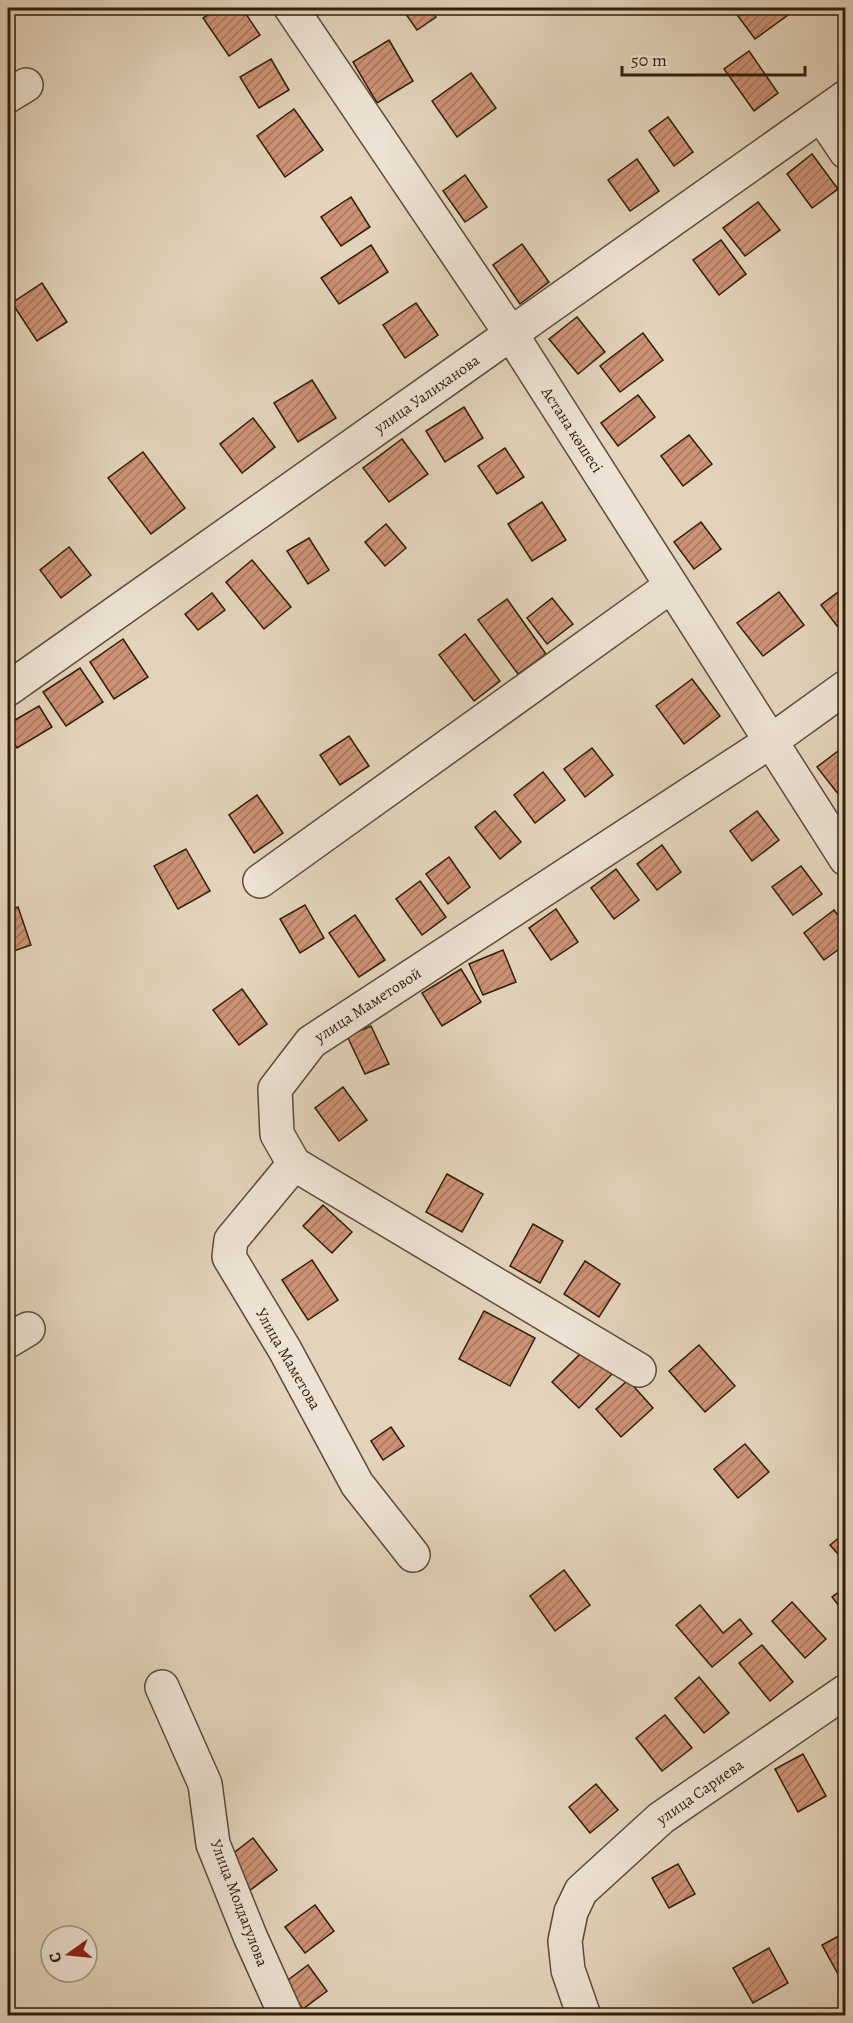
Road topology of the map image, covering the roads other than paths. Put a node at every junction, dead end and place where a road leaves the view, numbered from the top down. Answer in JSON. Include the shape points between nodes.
{"nodes":[{"id":1,"x":291,"y":8,"type":"edge"},
{"id":2,"x":833,"y":106,"type":"edge"},
{"id":3,"x":846,"y":152,"type":"edge"},
{"id":4,"x":511,"y":334,"type":"junction"},
{"id":5,"x":671,"y":586,"type":"junction"},
{"id":6,"x":846,"y":687,"type":"edge"},
{"id":7,"x":8,"y":689,"type":"edge"},
{"id":8,"x":771,"y":741,"type":"junction"},
{"id":9,"x":846,"y":859,"type":"edge"},
{"id":10,"x":260,"y":881,"type":"dead end"},
{"id":11,"x":294,"y":1164,"type":"junction"},
{"id":12,"x":639,"y":1370,"type":"dead end"},
{"id":13,"x":413,"y":1555,"type":"dead end"},
{"id":14,"x":162,"y":1688,"type":"dead end"},
{"id":15,"x":846,"y":1691,"type":"edge"},
{"id":16,"x":286,"y":2016,"type":"edge"},
{"id":17,"x":584,"y":2016,"type":"edge"}],
"edges":[{"from":1,"to":4,"type":"street","name":"Астана көшесі"},
{"from":2,"to":3,"type":"street"},
{"from":2,"to":4,"type":"street","name":"улица Уалиханова"},
{"from":4,"to":5,"type":"street","name":"Астана көшесі"},
{"from":4,"to":7,"type":"street","name":"улица Уалиханова"},
{"from":5,"to":8,"type":"street","name":"Астана көшесі"},
{"from":5,"to":10,"type":"street"},
{"from":6,"to":8,"type":"street","name":"улица Маметовой"},
{"from":8,"to":9,"type":"street","name":"Астана көшесі"},
{"from":8,"to":11,"type":"street","name":"улица Маметовой","via":[[311,1042],[275,1089],[277,1134]]},
{"from":11,"to":12,"type":"street","name":"улица Маметовой"},
{"from":11,"to":13,"type":"street","name":"Улица Маметова","via":[[231,1240],[229,1257],[285,1350],[357,1484]]},
{"from":14,"to":16,"type":"street","name":"Улица Молдагулова","via":[[205,1784],[213,1845]]},
{"from":15,"to":17,"type":"street","name":"улица Сариева","via":[[661,1818],[581,1891],[571,1912],[565,1941],[568,1970]]}]}
